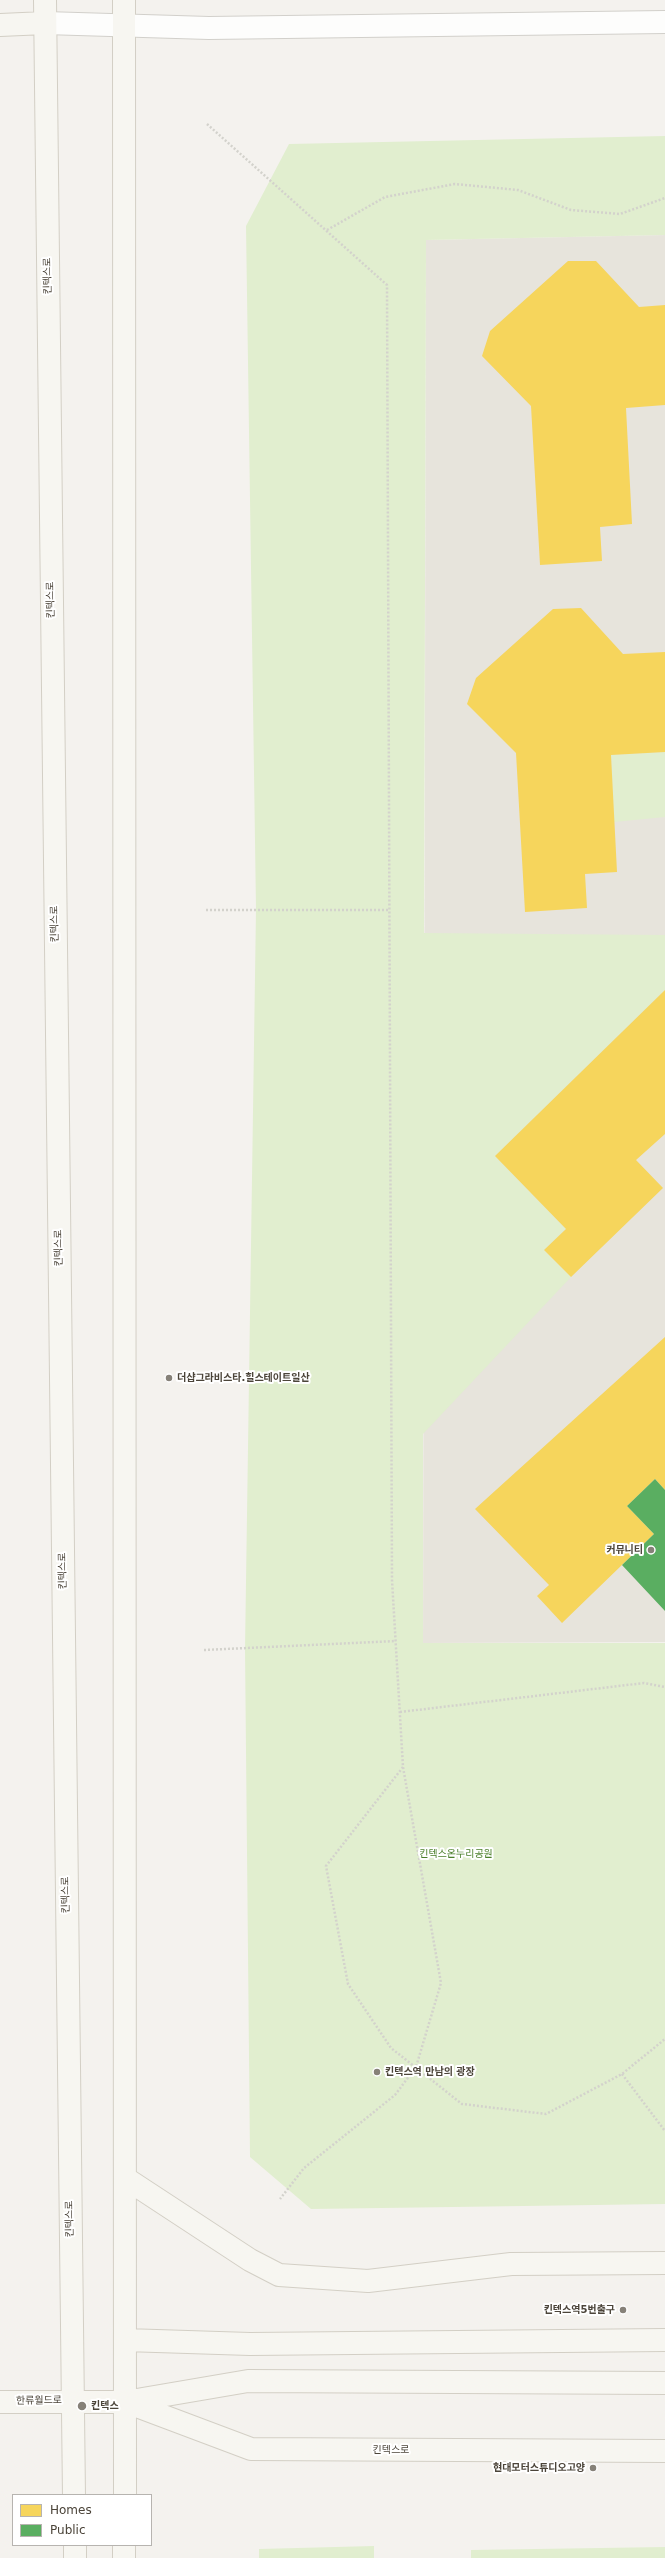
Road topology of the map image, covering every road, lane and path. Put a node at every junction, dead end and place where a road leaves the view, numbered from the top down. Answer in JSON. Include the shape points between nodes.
{"nodes":[{"id":1,"x":45,"y":0,"type":"edge"},
{"id":2,"x":124,"y":0,"type":"edge"},
{"id":3,"x":665,"y":22,"type":"edge"},
{"id":4,"x":45,"y":23,"type":"junction"},
{"id":5,"x":0,"y":25,"type":"edge"},
{"id":6,"x":124,"y":27,"type":"junction"},
{"id":7,"x":208,"y":124,"type":"dead end"},
{"id":8,"x":665,"y":198,"type":"edge"},
{"id":9,"x":327,"y":230,"type":"junction"},
{"id":10,"x":206,"y":910,"type":"dead end"},
{"id":11,"x":390,"y":910,"type":"junction"},
{"id":12,"x":396,"y":1641,"type":"junction"},
{"id":13,"x":204,"y":1650,"type":"dead end"},
{"id":14,"x":665,"y":1687,"type":"edge"},
{"id":15,"x":400,"y":1712,"type":"junction"},
{"id":16,"x":403,"y":1767,"type":"junction"},
{"id":17,"x":665,"y":2039,"type":"edge"},
{"id":18,"x":416,"y":2067,"type":"junction"},
{"id":19,"x":622,"y":2074,"type":"junction"},
{"id":20,"x":665,"y":2131,"type":"edge"},
{"id":21,"x":125,"y":2178,"type":"junction"},
{"id":22,"x":280,"y":2199,"type":"dead end"},
{"id":23,"x":665,"y":2263,"type":"edge"},
{"id":24,"x":125,"y":2340,"type":"junction"},
{"id":25,"x":665,"y":2340,"type":"edge"},
{"id":26,"x":665,"y":2383,"type":"edge"},
{"id":27,"x":72,"y":2401,"type":"junction"},
{"id":28,"x":0,"y":2402,"type":"edge"},
{"id":29,"x":125,"y":2402,"type":"junction"},
{"id":30,"x":665,"y":2451,"type":"edge"},
{"id":31,"x":74,"y":2494,"type":"edge"},
{"id":32,"x":125,"y":2494,"type":"edge"},
{"id":33,"x":75,"y":2546,"type":"edge"},
{"id":34,"x":124,"y":2546,"type":"edge"},
{"id":35,"x":75,"y":2558,"type":"edge"},
{"id":36,"x":124,"y":2558,"type":"edge"}],
"edges":[{"from":1,"to":4,"type":"main road","name":"킨텍스로"},
{"from":2,"to":6,"type":"main road"},
{"from":3,"to":6,"type":"street"},
{"from":4,"to":5,"type":"main road"},
{"from":4,"to":6,"type":"street"},
{"from":4,"to":27,"type":"main road","name":"킨텍스로"},
{"from":6,"to":21,"type":"main road"},
{"from":7,"to":9,"type":"path"},
{"from":8,"to":9,"type":"path","via":[[620,214],[571,210],[518,190],[455,184],[385,197]]},
{"from":9,"to":11,"type":"path","via":[[387,285]]},
{"from":10,"to":11,"type":"path"},
{"from":11,"to":12,"type":"path","via":[[392,1580]]},
{"from":12,"to":13,"type":"path"},
{"from":12,"to":15,"type":"path"},
{"from":14,"to":15,"type":"path","via":[[644,1683]]},
{"from":15,"to":16,"type":"path"},
{"from":16,"to":18,"type":"path","via":[[441,1982]]},
{"from":16,"to":18,"type":"path","via":[[326,1866],[348,1984],[391,2048]]},
{"from":17,"to":19,"type":"path"},
{"from":18,"to":19,"type":"path","via":[[462,2104],[546,2114]]},
{"from":18,"to":22,"type":"path","via":[[395,2095],[304,2168]]},
{"from":19,"to":20,"type":"path"},
{"from":21,"to":23,"type":"main road","via":[[250,2260],[279,2274],[368,2281],[512,2264]]},
{"from":21,"to":24,"type":"main road"},
{"from":24,"to":25,"type":"main road","via":[[258,2344]]},
{"from":24,"to":29,"type":"main road"},
{"from":26,"to":29,"type":"main road","via":[[248,2381]]},
{"from":27,"to":28,"type":"main road","name":"한류월드로"},
{"from":27,"to":29,"type":"main road","name":"한류월드로"},
{"from":27,"to":31,"type":"main road","name":"킨텍스로"},
{"from":29,"to":30,"type":"main road","name":"킨텍스로","via":[[251,2449]]},
{"from":29,"to":32,"type":"main road"},
{"from":33,"to":35,"type":"main road"},
{"from":34,"to":36,"type":"main road"}]}
